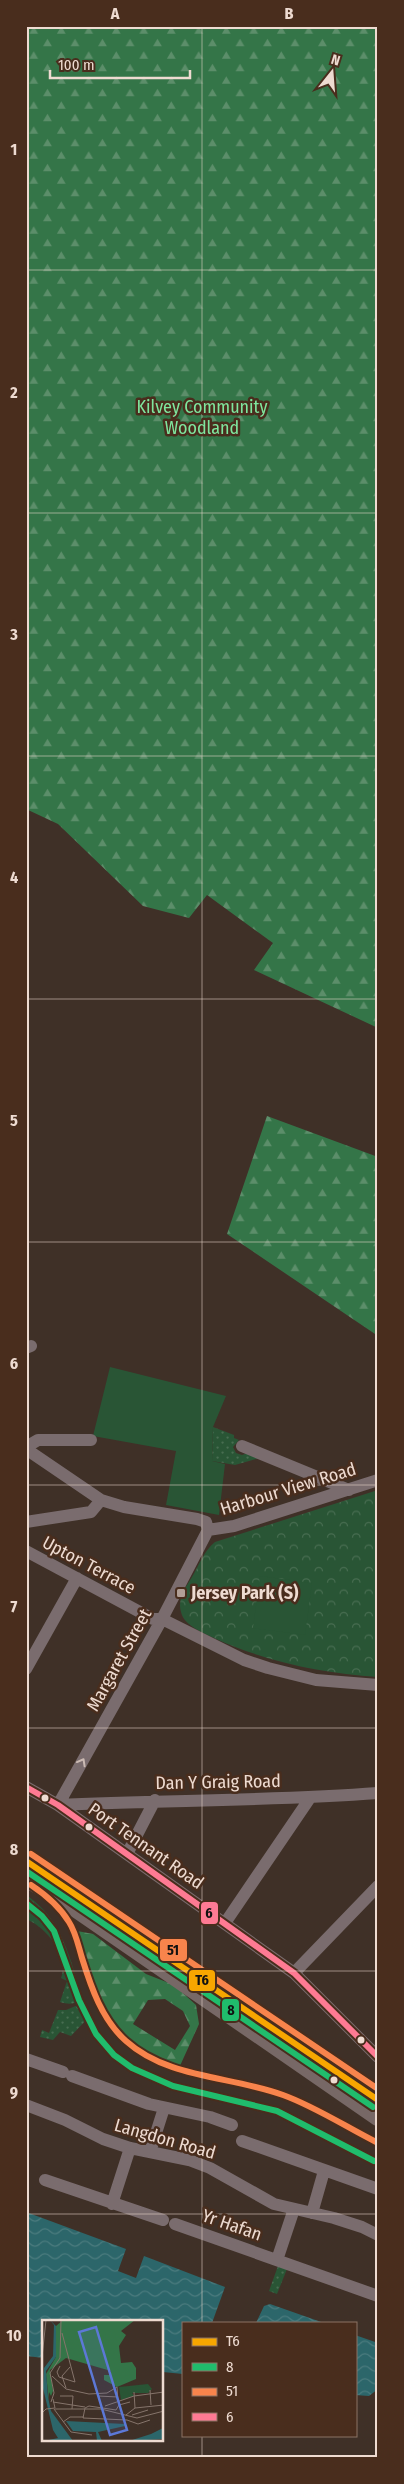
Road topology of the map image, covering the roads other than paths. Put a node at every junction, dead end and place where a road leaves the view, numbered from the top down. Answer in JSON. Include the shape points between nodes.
{"nodes":[{"id":1,"x":91,"y":1440,"type":"dead end"},
{"id":2,"x":242,"y":1446,"type":"dead end"},
{"id":3,"x":26,"y":1448,"type":"edge"},
{"id":4,"x":378,"y":1480,"type":"edge"},
{"id":5,"x":349,"y":1490,"type":"junction"},
{"id":6,"x":101,"y":1500,"type":"junction"},
{"id":7,"x":26,"y":1522,"type":"edge"},
{"id":8,"x":208,"y":1530,"type":"junction"},
{"id":9,"x":26,"y":1551,"type":"edge"},
{"id":10,"x":77,"y":1578,"type":"junction"},
{"id":11,"x":162,"y":1619,"type":"junction"},
{"id":12,"x":26,"y":1669,"type":"edge"},
{"id":13,"x":378,"y":1685,"type":"edge"},
{"id":14,"x":26,"y":1787,"type":"edge"},
{"id":15,"x":378,"y":1793,"type":"edge"},
{"id":16,"x":310,"y":1798,"type":"junction"},
{"id":17,"x":156,"y":1800,"type":"junction"},
{"id":18,"x":58,"y":1805,"type":"junction"},
{"id":19,"x":127,"y":1854,"type":"junction"},
{"id":20,"x":26,"y":1861,"type":"edge"},
{"id":21,"x":26,"y":1878,"type":"edge"},
{"id":22,"x":378,"y":1886,"type":"edge"},
{"id":23,"x":225,"y":1923,"type":"junction"},
{"id":24,"x":294,"y":1973,"type":"junction"},
{"id":25,"x":378,"y":2057,"type":"edge"},
{"id":26,"x":26,"y":2059,"type":"edge"},
{"id":27,"x":378,"y":2100,"type":"edge"},
{"id":28,"x":26,"y":2105,"type":"edge"},
{"id":29,"x":164,"y":2108,"type":"junction"},
{"id":30,"x":378,"y":2117,"type":"edge"},
{"id":31,"x":232,"y":2125,"type":"dead end"},
{"id":32,"x":242,"y":2142,"type":"dead end"},
{"id":33,"x":130,"y":2148,"type":"junction"},
{"id":34,"x":150,"y":2152,"type":"junction"},
{"id":35,"x":324,"y":2171,"type":"junction"},
{"id":36,"x":45,"y":2180,"type":"dead end"},
{"id":37,"x":378,"y":2189,"type":"edge"},
{"id":38,"x":112,"y":2204,"type":"junction"},
{"id":39,"x":294,"y":2209,"type":"junction"},
{"id":40,"x":312,"y":2213,"type":"junction"},
{"id":41,"x":378,"y":2235,"type":"edge"},
{"id":42,"x":276,"y":2260,"type":"junction"},
{"id":43,"x":378,"y":2296,"type":"edge"}],
"edges":[{"from":1,"to":3,"type":"street","via":[[38,1440]]},
{"from":2,"to":5,"type":"street"},
{"from":3,"to":6,"type":"street"},
{"from":4,"to":5,"type":"street","name":"Harbour View Road"},
{"from":5,"to":8,"type":"street","name":"Harbour View Road","via":[[234,1526]]},
{"from":6,"to":7,"type":"street","via":[[91,1512]]},
{"from":6,"to":8,"type":"street","via":[[197,1519],[206,1522]]},
{"from":8,"to":11,"type":"street","name":"Margaret Street"},
{"from":9,"to":10,"type":"street","name":"Upton Terrace"},
{"from":10,"to":11,"type":"street","name":"Upton Terrace","via":[[153,1619]]},
{"from":10,"to":12,"type":"street"},
{"from":11,"to":13,"type":"street","name":"Upton Terrace","via":[[244,1660],[268,1668],[316,1680]]},
{"from":18,"to":11,"type":"street","name":"Margaret Street","one_way":true},
{"from":14,"to":18,"type":"street","name":"Port Tennant Road"},
{"from":15,"to":16,"type":"street","name":"Dan Y Graig Road"},
{"from":16,"to":17,"type":"street","name":"Dan Y Graig Road"},
{"from":16,"to":23,"type":"street"},
{"from":17,"to":18,"type":"street","name":"Dan Y Graig Road"},
{"from":17,"to":19,"type":"street"},
{"from":18,"to":19,"type":"street","name":"Port Tennant Road"},
{"from":19,"to":23,"type":"street","name":"Port Tennant Road"},
{"from":20,"to":27,"type":"highway"},
{"from":21,"to":30,"type":"highway","via":[[66,1901]]},
{"from":22,"to":24,"type":"street"},
{"from":23,"to":24,"type":"street","name":"Port Tennant Road"},
{"from":24,"to":25,"type":"street","name":"Port Tennant Road"},
{"from":26,"to":29,"type":"street"},
{"from":28,"to":33,"type":"street","name":"Langdon Road"},
{"from":29,"to":31,"type":"street"},
{"from":29,"to":34,"type":"street"},
{"from":32,"to":35,"type":"street"},
{"from":33,"to":34,"type":"street","name":"Langdon Road"},
{"from":33,"to":38,"type":"street"},
{"from":34,"to":39,"type":"street","name":"Langdon Road","via":[[210,2168],[274,2204]]},
{"from":35,"to":37,"type":"street"},
{"from":35,"to":40,"type":"street"},
{"from":36,"to":38,"type":"street","name":"Yr Hafan"},
{"from":38,"to":42,"type":"street","name":"Yr Hafan"},
{"from":39,"to":40,"type":"street","name":"Langdon Road"},
{"from":39,"to":42,"type":"street","name":"Yr Hafan"},
{"from":40,"to":41,"type":"street","name":"Langdon Road","via":[[362,2227]]},
{"from":42,"to":43,"type":"street","name":"Yr Hafan"}]}
